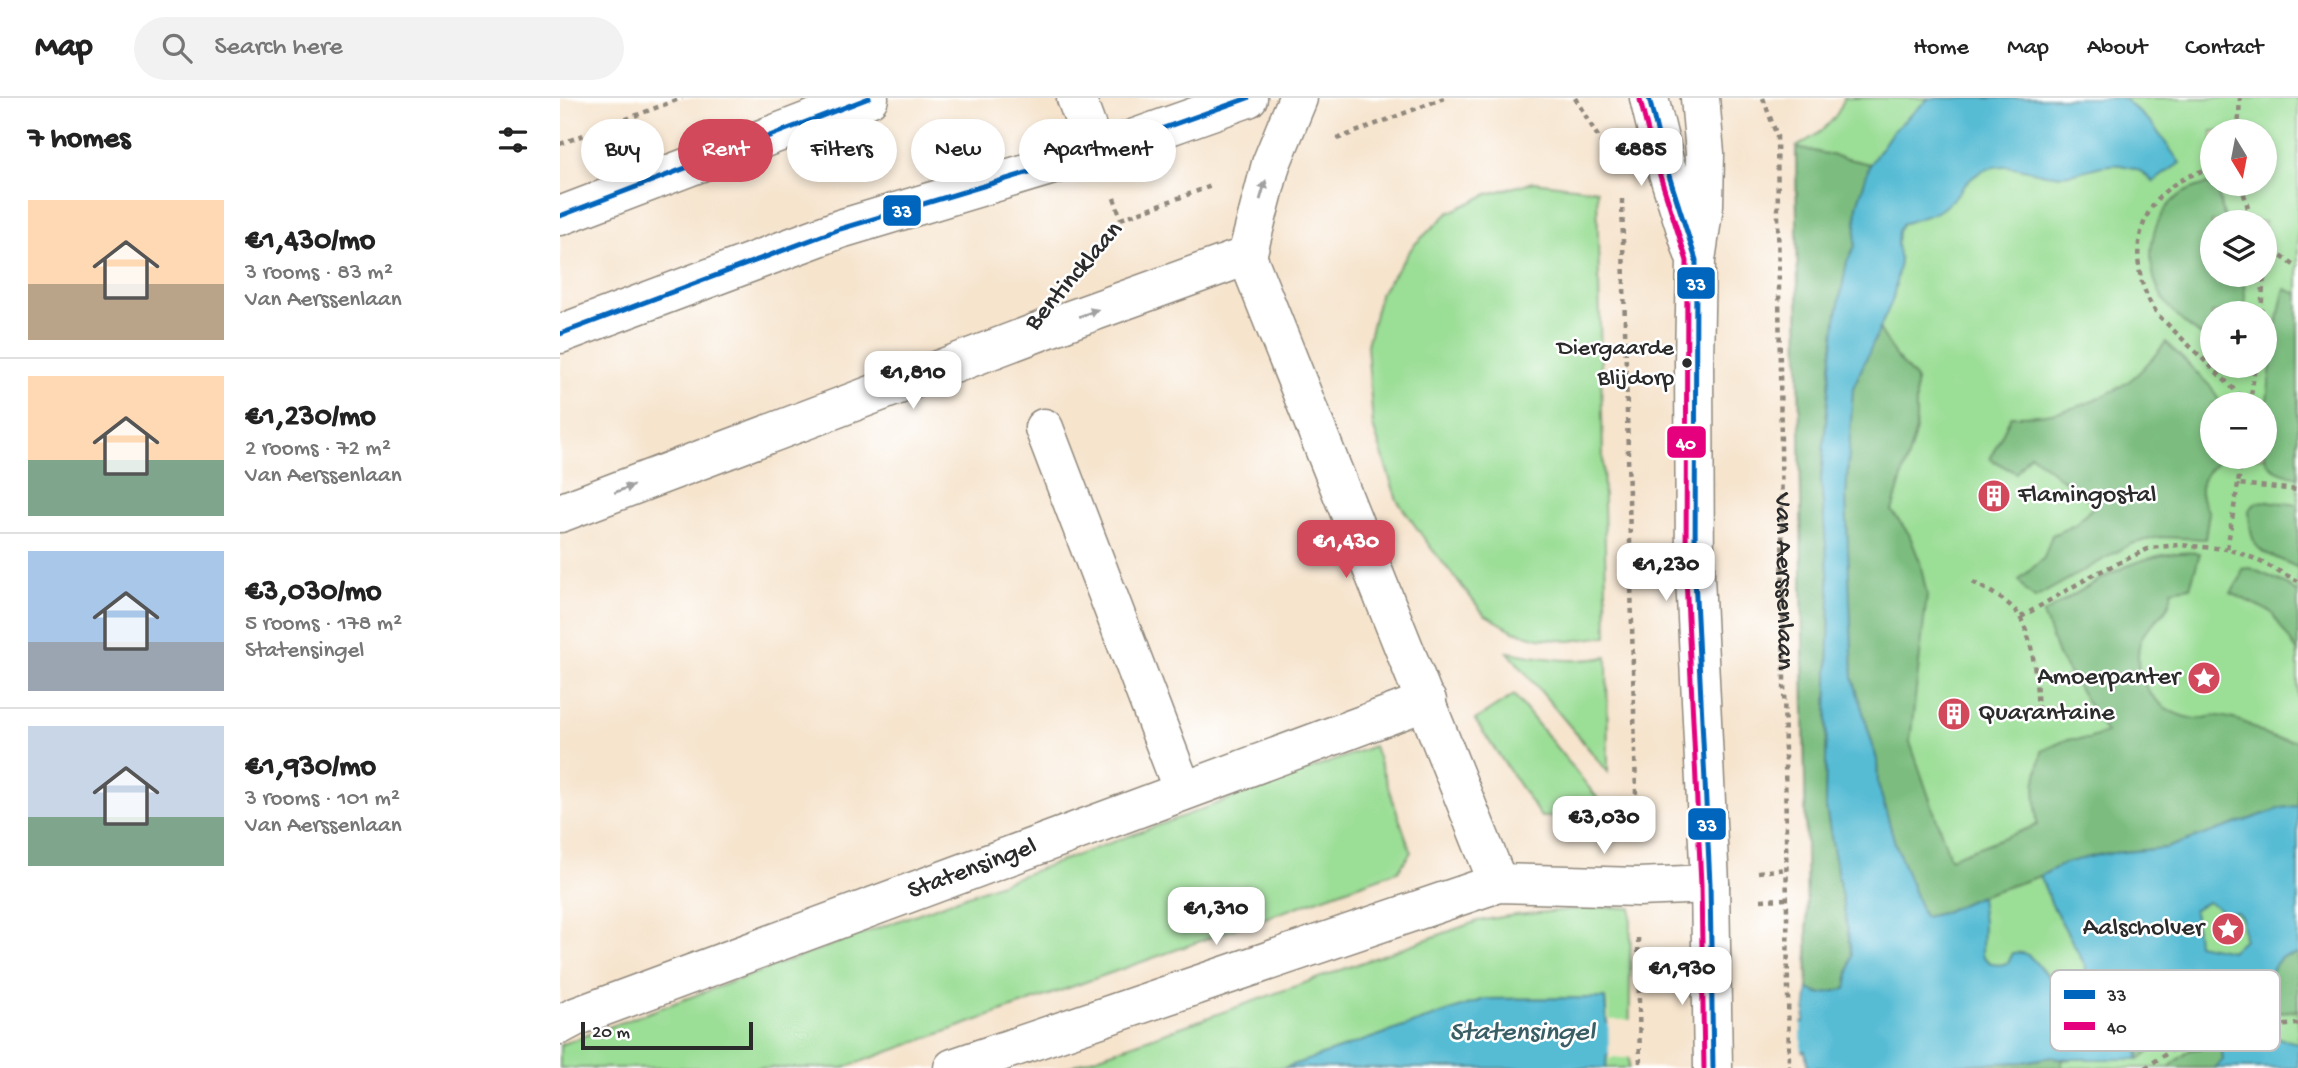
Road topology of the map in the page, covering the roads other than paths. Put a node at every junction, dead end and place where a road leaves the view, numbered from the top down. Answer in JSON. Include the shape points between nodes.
{"nodes":[{"id":1,"x":869,"y":98,"type":"edge"},
{"id":2,"x":1076,"y":98,"type":"edge"},
{"id":3,"x":1248,"y":98,"type":"edge"},
{"id":4,"x":1298,"y":98,"type":"edge"},
{"id":5,"x":1649,"y":98,"type":"edge"},
{"id":6,"x":1700,"y":98,"type":"edge"},
{"id":7,"x":1084,"y":119,"type":"edge"},
{"id":8,"x":1176,"y":124,"type":"edge"},
{"id":9,"x":1019,"y":175,"type":"edge"},
{"id":10,"x":560,"y":216,"type":"edge"},
{"id":11,"x":1247,"y":256,"type":"junction"},
{"id":12,"x":1696,"y":260,"type":"junction"},
{"id":13,"x":560,"y":334,"type":"edge"},
{"id":14,"x":1044,"y":428,"type":"dead end"},
{"id":15,"x":560,"y":513,"type":"edge"},
{"id":16,"x":1427,"y":701,"type":"junction"},
{"id":17,"x":1183,"y":791,"type":"junction"},
{"id":18,"x":1498,"y":883,"type":"junction"},
{"id":19,"x":1710,"y":884,"type":"junction"},
{"id":20,"x":560,"y":1025,"type":"edge"},
{"id":21,"x":953,"y":1068,"type":"edge"},
{"id":22,"x":1713,"y":1068,"type":"edge"}],
"edges":[{"from":1,"to":10,"type":"street"},
{"from":2,"to":7,"type":"street"},
{"from":3,"to":8,"type":"street"},
{"from":11,"to":4,"type":"street","one_way":true,"via":[[1271,164]]},
{"from":5,"to":12,"type":"street"},
{"from":6,"to":12,"type":"street","via":[[1704,205]]},
{"from":9,"to":13,"type":"street","via":[[840,229]]},
{"from":15,"to":11,"type":"street","name":"Bentincklaan","one_way":true},
{"from":11,"to":16,"type":"street"},
{"from":12,"to":19,"type":"street","via":[[1695,578]]},
{"from":14,"to":17,"type":"street"},
{"from":16,"to":17,"type":"street","name":"Statensingel"},
{"from":16,"to":18,"type":"street"},
{"from":17,"to":20,"type":"street","name":"Statensingel"},
{"from":18,"to":19,"type":"street"},
{"from":18,"to":21,"type":"street"},
{"from":19,"to":22,"type":"street"}]}
